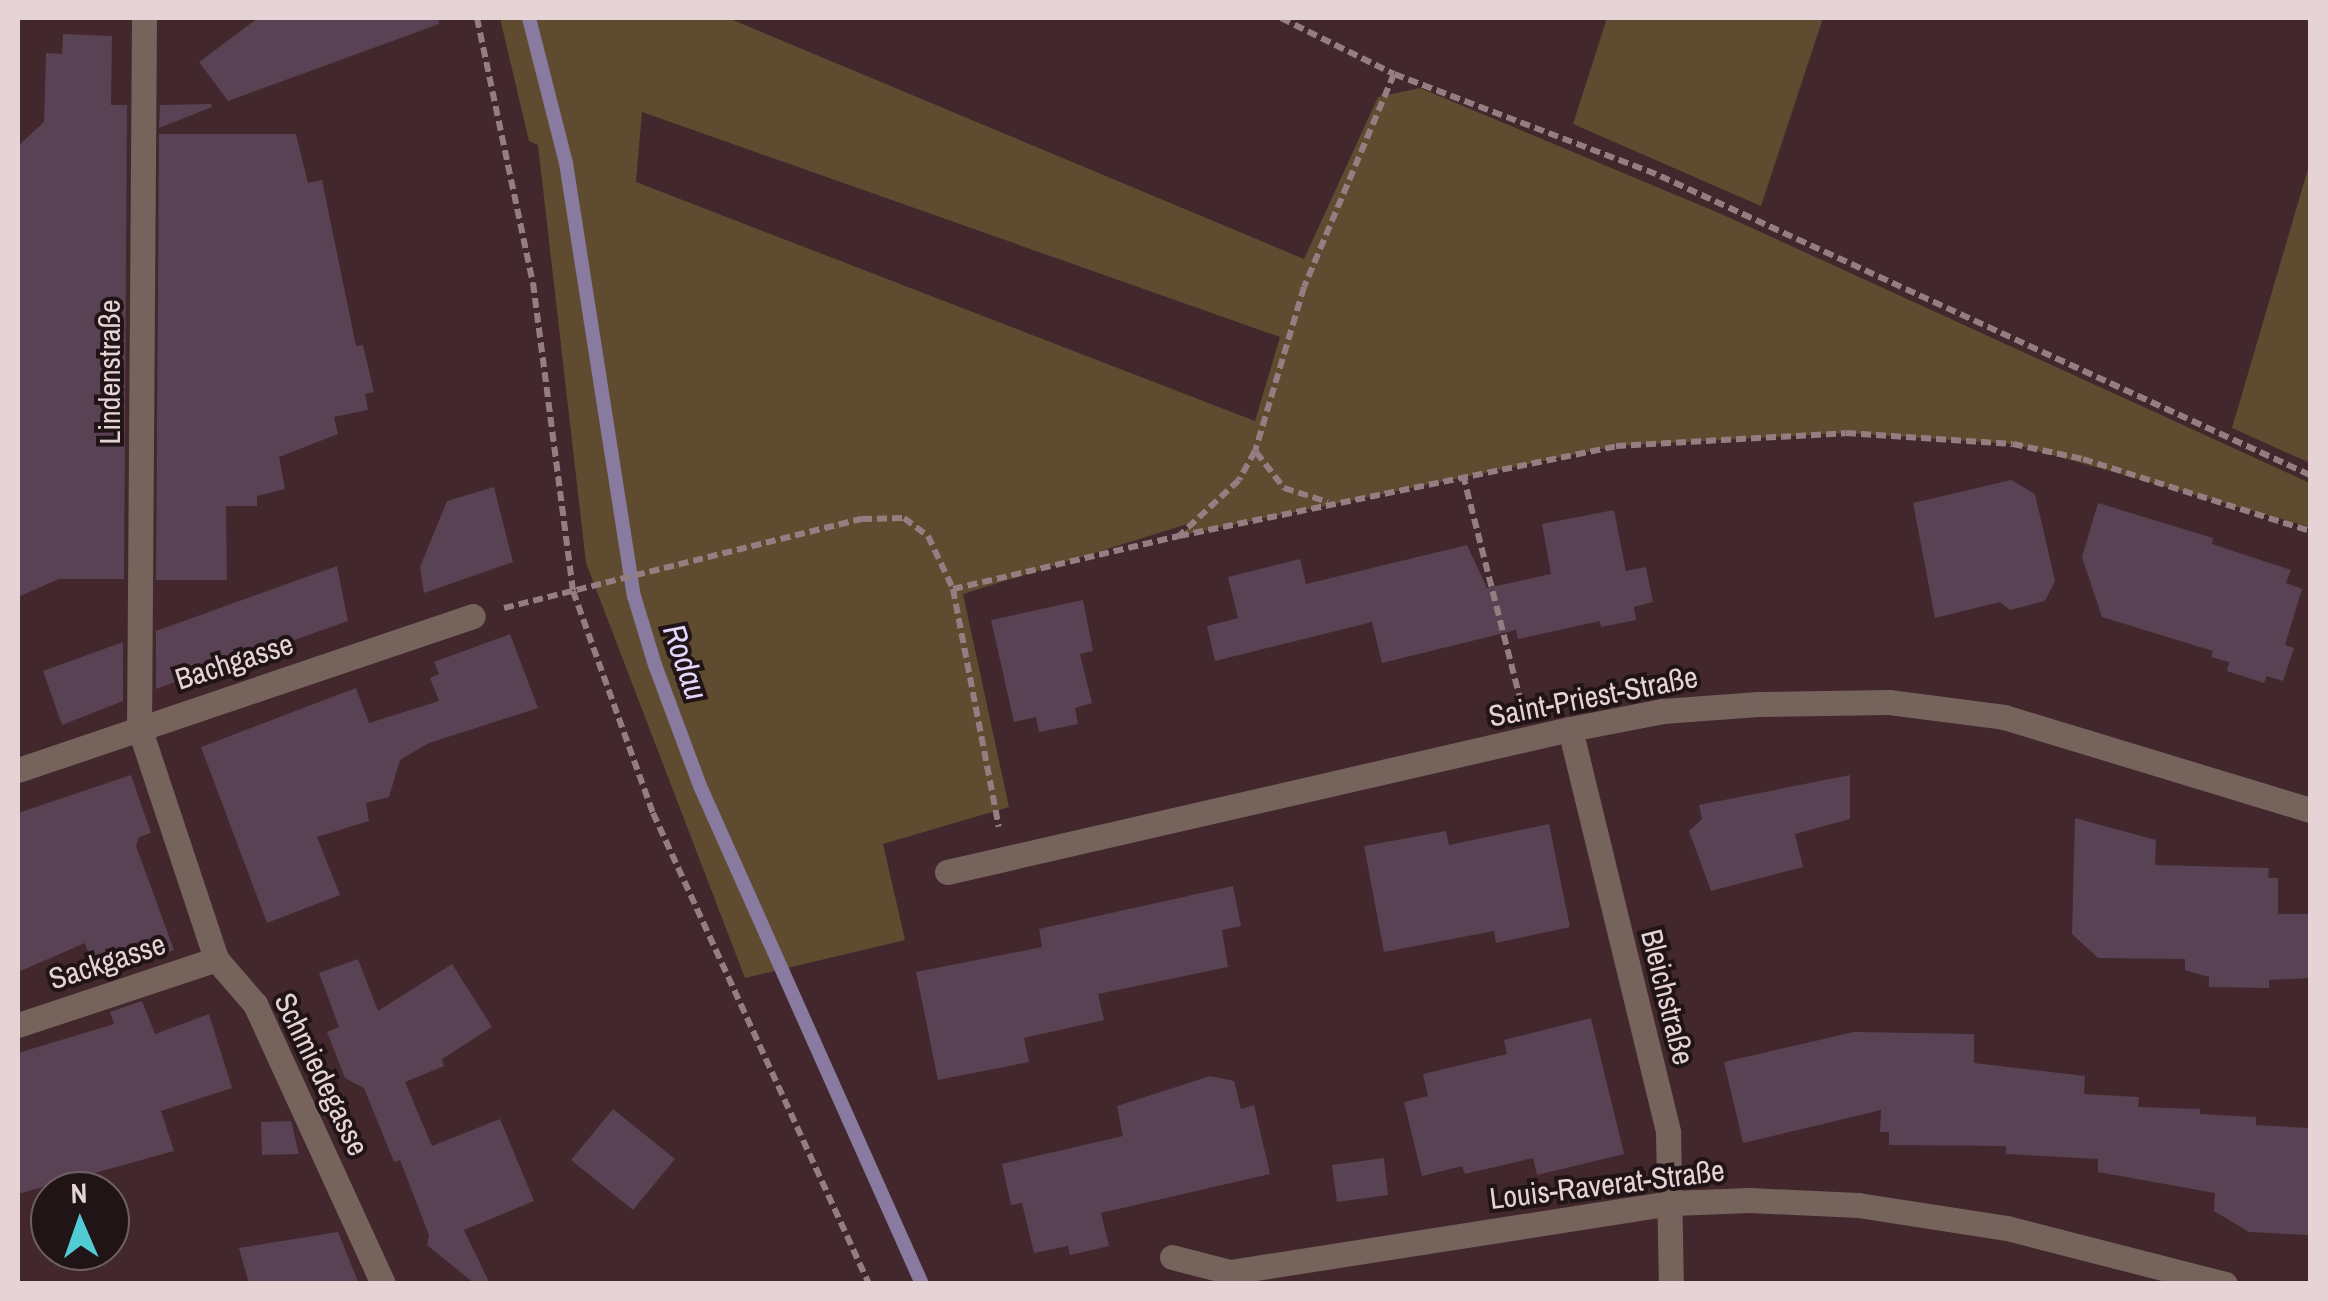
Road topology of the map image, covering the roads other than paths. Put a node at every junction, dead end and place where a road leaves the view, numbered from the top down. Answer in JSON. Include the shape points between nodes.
{"nodes":[{"id":1,"x":144,"y":18,"type":"edge"},
{"id":2,"x":473,"y":616,"type":"road end"},
{"id":3,"x":139,"y":727,"type":"junction"},
{"id":4,"x":1570,"y":730,"type":"junction"},
{"id":5,"x":18,"y":770,"type":"edge"},
{"id":6,"x":2310,"y":810,"type":"edge"},
{"id":7,"x":947,"y":872,"type":"dead end"},
{"id":8,"x":216,"y":959,"type":"junction"},
{"id":9,"x":18,"y":1025,"type":"edge"},
{"id":10,"x":1672,"y":1203,"type":"junction"},
{"id":11,"x":1172,"y":1257,"type":"dead end"},
{"id":12,"x":384,"y":1284,"type":"edge"},
{"id":13,"x":1672,"y":1284,"type":"edge"},
{"id":14,"x":2225,"y":1284,"type":"edge"}],
"edges":[{"from":1,"to":3,"type":"street","name":"Lindenstraße"},
{"from":2,"to":3,"type":"street","name":"Bachgasse"},
{"from":3,"to":5,"type":"street","name":"Bachgasse"},
{"from":3,"to":8,"type":"street","name":"Schmiedegasse"},
{"from":4,"to":6,"type":"street","name":"Saint-Priest-Straße","via":[[1712,706],[1831,701],[1950,707],[2078,736]]},
{"from":4,"to":7,"type":"street","name":"Saint-Priest-Straße"},
{"from":4,"to":10,"type":"street","name":"Bleichstraße","via":[[1668,1132]]},
{"from":8,"to":9,"type":"street","name":"Sackgasse"},
{"from":8,"to":12,"type":"street","name":"Schmiedegasse","via":[[256,1004]]},
{"from":10,"to":11,"type":"street","name":"Louis-Raverat-Straße","via":[[1230,1272]]},
{"from":10,"to":13,"type":"street","name":"Bleichstraße"},
{"from":10,"to":14,"type":"street","name":"Louis-Raverat-Straße","via":[[1750,1200],[1914,1212],[2007,1228]]}]}
